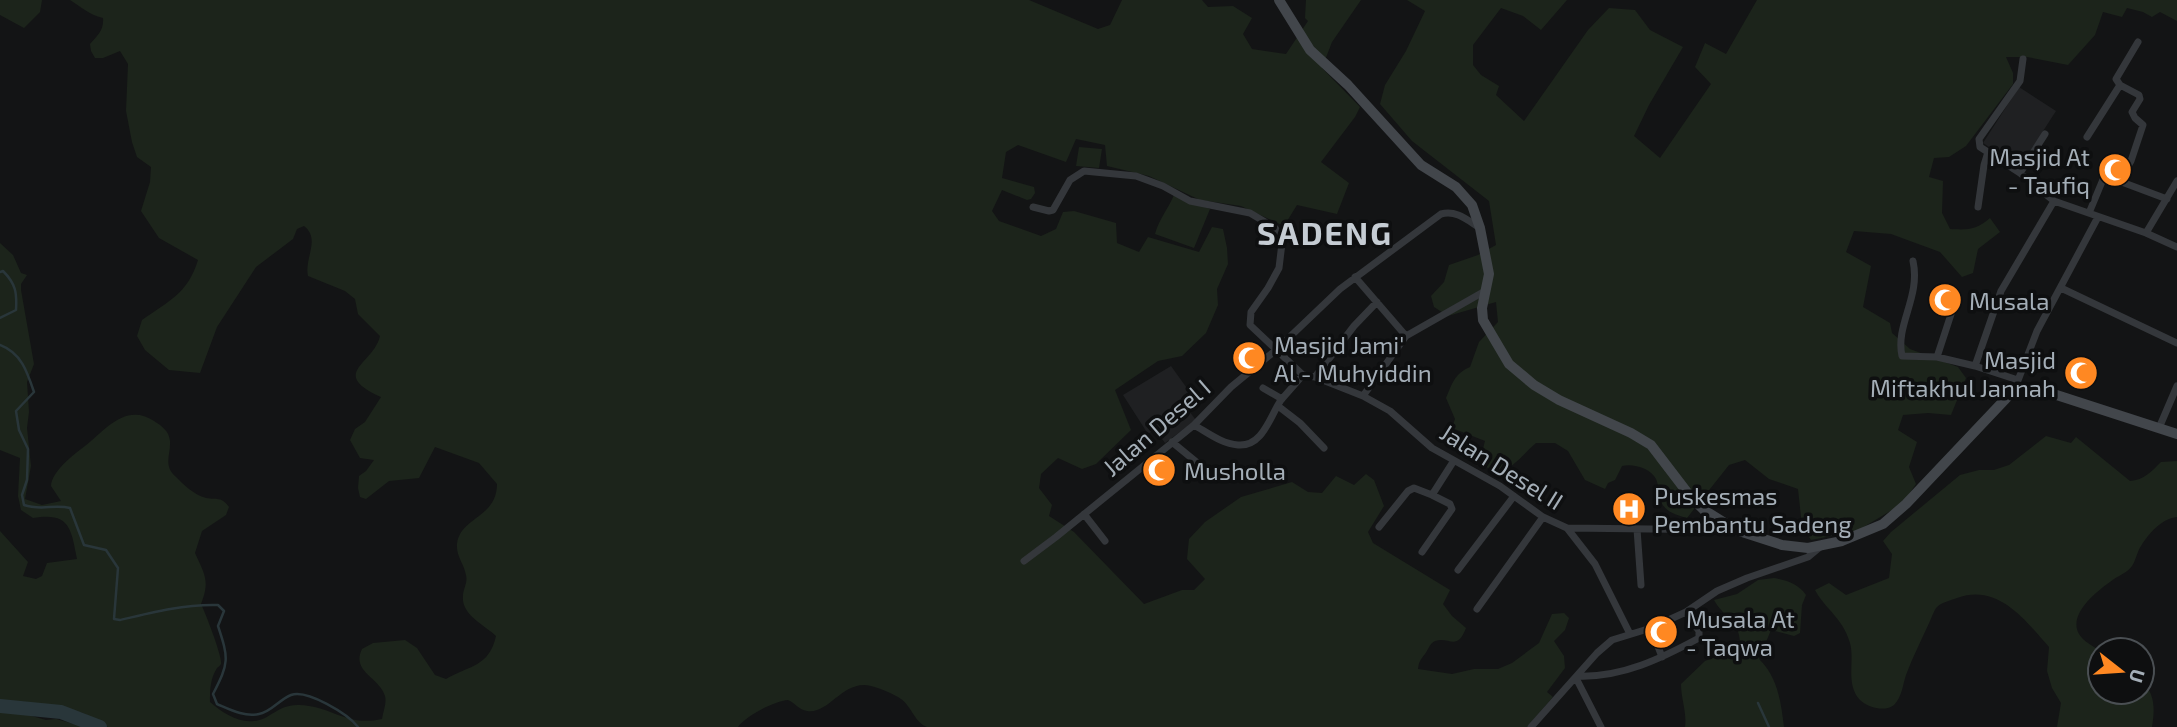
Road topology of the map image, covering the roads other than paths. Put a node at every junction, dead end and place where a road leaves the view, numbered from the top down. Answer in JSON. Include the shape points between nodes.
{"nodes":[{"id":1,"x":1279,"y":0,"type":"edge"},
{"id":2,"x":2138,"y":42,"type":"dead end"},
{"id":3,"x":2023,"y":58,"type":"dead end"},
{"id":4,"x":2120,"y":85,"type":"junction"},
{"id":5,"x":2045,"y":134,"type":"dead end"},
{"id":6,"x":2087,"y":137,"type":"dead end"},
{"id":7,"x":1988,"y":152,"type":"junction"},
{"id":8,"x":2020,"y":173,"type":"junction"},
{"id":9,"x":2119,"y":181,"type":"junction"},
{"id":10,"x":2177,"y":181,"type":"edge"},
{"id":11,"x":2167,"y":199,"type":"junction"},
{"id":12,"x":2054,"y":201,"type":"junction"},
{"id":13,"x":1032,"y":207,"type":"dead end"},
{"id":14,"x":1978,"y":208,"type":"dead end"},
{"id":15,"x":2089,"y":213,"type":"junction"},
{"id":16,"x":2098,"y":217,"type":"junction"},
{"id":17,"x":1480,"y":228,"type":"junction"},
{"id":18,"x":2146,"y":233,"type":"junction"},
{"id":19,"x":2177,"y":247,"type":"edge"},
{"id":20,"x":1913,"y":261,"type":"dead end"},
{"id":21,"x":1355,"y":277,"type":"junction"},
{"id":22,"x":2061,"y":288,"type":"junction"},
{"id":23,"x":1485,"y":291,"type":"junction"},
{"id":24,"x":1956,"y":299,"type":"dead end"},
{"id":25,"x":1377,"y":302,"type":"junction"},
{"id":26,"x":1406,"y":336,"type":"junction"},
{"id":27,"x":2177,"y":343,"type":"edge"},
{"id":28,"x":1276,"y":350,"type":"junction"},
{"id":29,"x":1937,"y":358,"type":"junction"},
{"id":30,"x":1975,"y":366,"type":"junction"},
{"id":31,"x":1303,"y":375,"type":"junction"},
{"id":32,"x":1315,"y":377,"type":"junction"},
{"id":33,"x":2016,"y":385,"type":"junction"},
{"id":34,"x":2177,"y":386,"type":"edge"},
{"id":35,"x":1263,"y":388,"type":"dead end"},
{"id":36,"x":1363,"y":396,"type":"junction"},
{"id":37,"x":1280,"y":403,"type":"junction"},
{"id":38,"x":1194,"y":425,"type":"junction"},
{"id":39,"x":2159,"y":428,"type":"junction"},
{"id":40,"x":2177,"y":434,"type":"edge"},
{"id":41,"x":1172,"y":442,"type":"junction"},
{"id":42,"x":1324,"y":448,"type":"dead end"},
{"id":43,"x":1453,"y":462,"type":"junction"},
{"id":44,"x":1200,"y":465,"type":"dead end"},
{"id":45,"x":1432,"y":495,"type":"junction"},
{"id":46,"x":1514,"y":496,"type":"junction"},
{"id":47,"x":1084,"y":514,"type":"junction"},
{"id":48,"x":1543,"y":517,"type":"junction"},
{"id":49,"x":1379,"y":527,"type":"dead end"},
{"id":50,"x":1567,"y":528,"type":"junction"},
{"id":51,"x":1637,"y":530,"type":"junction"},
{"id":52,"x":1736,"y":530,"type":"junction"},
{"id":53,"x":1105,"y":541,"type":"dead end"},
{"id":54,"x":1821,"y":546,"type":"junction"},
{"id":55,"x":1422,"y":552,"type":"dead end"},
{"id":56,"x":1024,"y":561,"type":"dead end"},
{"id":57,"x":1458,"y":570,"type":"dead end"},
{"id":58,"x":1641,"y":585,"type":"dead end"},
{"id":59,"x":1477,"y":609,"type":"dead end"},
{"id":60,"x":1686,"y":612,"type":"junction"},
{"id":61,"x":1651,"y":628,"type":"junction"},
{"id":62,"x":1630,"y":634,"type":"junction"},
{"id":63,"x":1662,"y":657,"type":"junction"},
{"id":64,"x":1577,"y":677,"type":"junction"},
{"id":65,"x":1531,"y":727,"type":"edge"},
{"id":66,"x":1601,"y":727,"type":"edge"}],
"edges":[{"from":1,"to":17,"type":"main road","via":[[1310,50],[1421,164],[1465,195]]},
{"from":2,"to":4,"type":"street","via":[[2116,79]]},
{"from":3,"to":7,"type":"street","via":[[2020,81],[1979,139],[1980,147]]},
{"from":4,"to":6,"type":"street"},
{"from":4,"to":9,"type":"street","via":[[2140,95],[2132,111],[2143,125],[2131,162]]},
{"from":5,"to":8,"type":"street"},
{"from":7,"to":8,"type":"street"},
{"from":7,"to":14,"type":"street"},
{"from":8,"to":12,"type":"street"},
{"from":9,"to":11,"type":"street"},
{"from":9,"to":15,"type":"street","via":[[2112,183],[2104,177]]},
{"from":10,"to":11,"type":"street"},
{"from":11,"to":18,"type":"street"},
{"from":12,"to":15,"type":"street"},
{"from":12,"to":30,"type":"street","via":[[2001,291]]},
{"from":13,"to":28,"type":"street","via":[[1053,210],[1070,180],[1084,171],[1136,176],[1190,201],[1241,211],[1266,223],[1280,235],[1279,268],[1249,319]]},
{"from":15,"to":16,"type":"street"},
{"from":16,"to":18,"type":"street"},
{"from":16,"to":22,"type":"street"},
{"from":17,"to":21,"type":"street","name":"Jalan Desel I","via":[[1457,213],[1441,214]]},
{"from":17,"to":23,"type":"main road","via":[[1489,274]]},
{"from":18,"to":19,"type":"street"},
{"from":20,"to":29,"type":"street","via":[[1916,280],[1901,340],[1902,354]]},
{"from":21,"to":25,"type":"street"},
{"from":21,"to":28,"type":"street","name":"Jalan Desel I"},
{"from":22,"to":27,"type":"street"},
{"from":22,"to":33,"type":"street","via":[[2029,347]]},
{"from":23,"to":26,"type":"street"},
{"from":23,"to":52,"type":"main road","via":[[1483,320],[1508,364],[1559,400],[1651,445],[1690,496]]},
{"from":24,"to":29,"type":"street"},
{"from":25,"to":26,"type":"street"},
{"from":25,"to":32,"type":"street"},
{"from":26,"to":36,"type":"street"},
{"from":28,"to":31,"type":"street"},
{"from":28,"to":38,"type":"street","name":"Jalan Desel I"},
{"from":29,"to":30,"type":"street"},
{"from":30,"to":33,"type":"street"},
{"from":31,"to":32,"type":"street","name":"Jalan Desel II"},
{"from":31,"to":37,"type":"street"},
{"from":32,"to":36,"type":"street","name":"Jalan Desel II"},
{"from":33,"to":39,"type":"main road"},
{"from":33,"to":54,"type":"main road","via":[[1889,519],[1865,533]]},
{"from":34,"to":39,"type":"street"},
{"from":35,"to":37,"type":"street"},
{"from":36,"to":43,"type":"street","name":"Jalan Desel II","via":[[1390,411]]},
{"from":37,"to":38,"type":"street","via":[[1257,439],[1244,445],[1222,441]]},
{"from":37,"to":42,"type":"street"},
{"from":38,"to":41,"type":"street","name":"Jalan Desel I"},
{"from":39,"to":40,"type":"main road"},
{"from":41,"to":44,"type":"street"},
{"from":41,"to":47,"type":"street","name":"Jalan Desel I"},
{"from":43,"to":45,"type":"street"},
{"from":43,"to":46,"type":"street","name":"Jalan Desel II"},
{"from":45,"to":49,"type":"street","via":[[1414,488],[1408,491]]},
{"from":45,"to":55,"type":"street","via":[[1452,509]]},
{"from":46,"to":48,"type":"street","name":"Jalan Desel II"},
{"from":46,"to":57,"type":"street"},
{"from":47,"to":53,"type":"street"},
{"from":47,"to":56,"type":"street","name":"Jalan Desel I"},
{"from":48,"to":50,"type":"street","name":"Jalan Desel II"},
{"from":48,"to":59,"type":"street"},
{"from":50,"to":51,"type":"street","name":"Jalan Desel II"},
{"from":50,"to":62,"type":"street","via":[[1595,564]]},
{"from":51,"to":52,"type":"street","name":"Jalan Desel II"},
{"from":51,"to":58,"type":"street"},
{"from":52,"to":54,"type":"main road","via":[[1782,545]]},
{"from":54,"to":60,"type":"street","via":[[1808,557],[1717,591]]},
{"from":60,"to":61,"type":"street"},
{"from":60,"to":63,"type":"street","via":[[1699,638]]},
{"from":61,"to":62,"type":"street"},
{"from":61,"to":63,"type":"street"},
{"from":62,"to":64,"type":"street","via":[[1612,640]]},
{"from":63,"to":64,"type":"street","via":[[1620,671]]},
{"from":64,"to":65,"type":"street"},
{"from":64,"to":66,"type":"street"}]}
